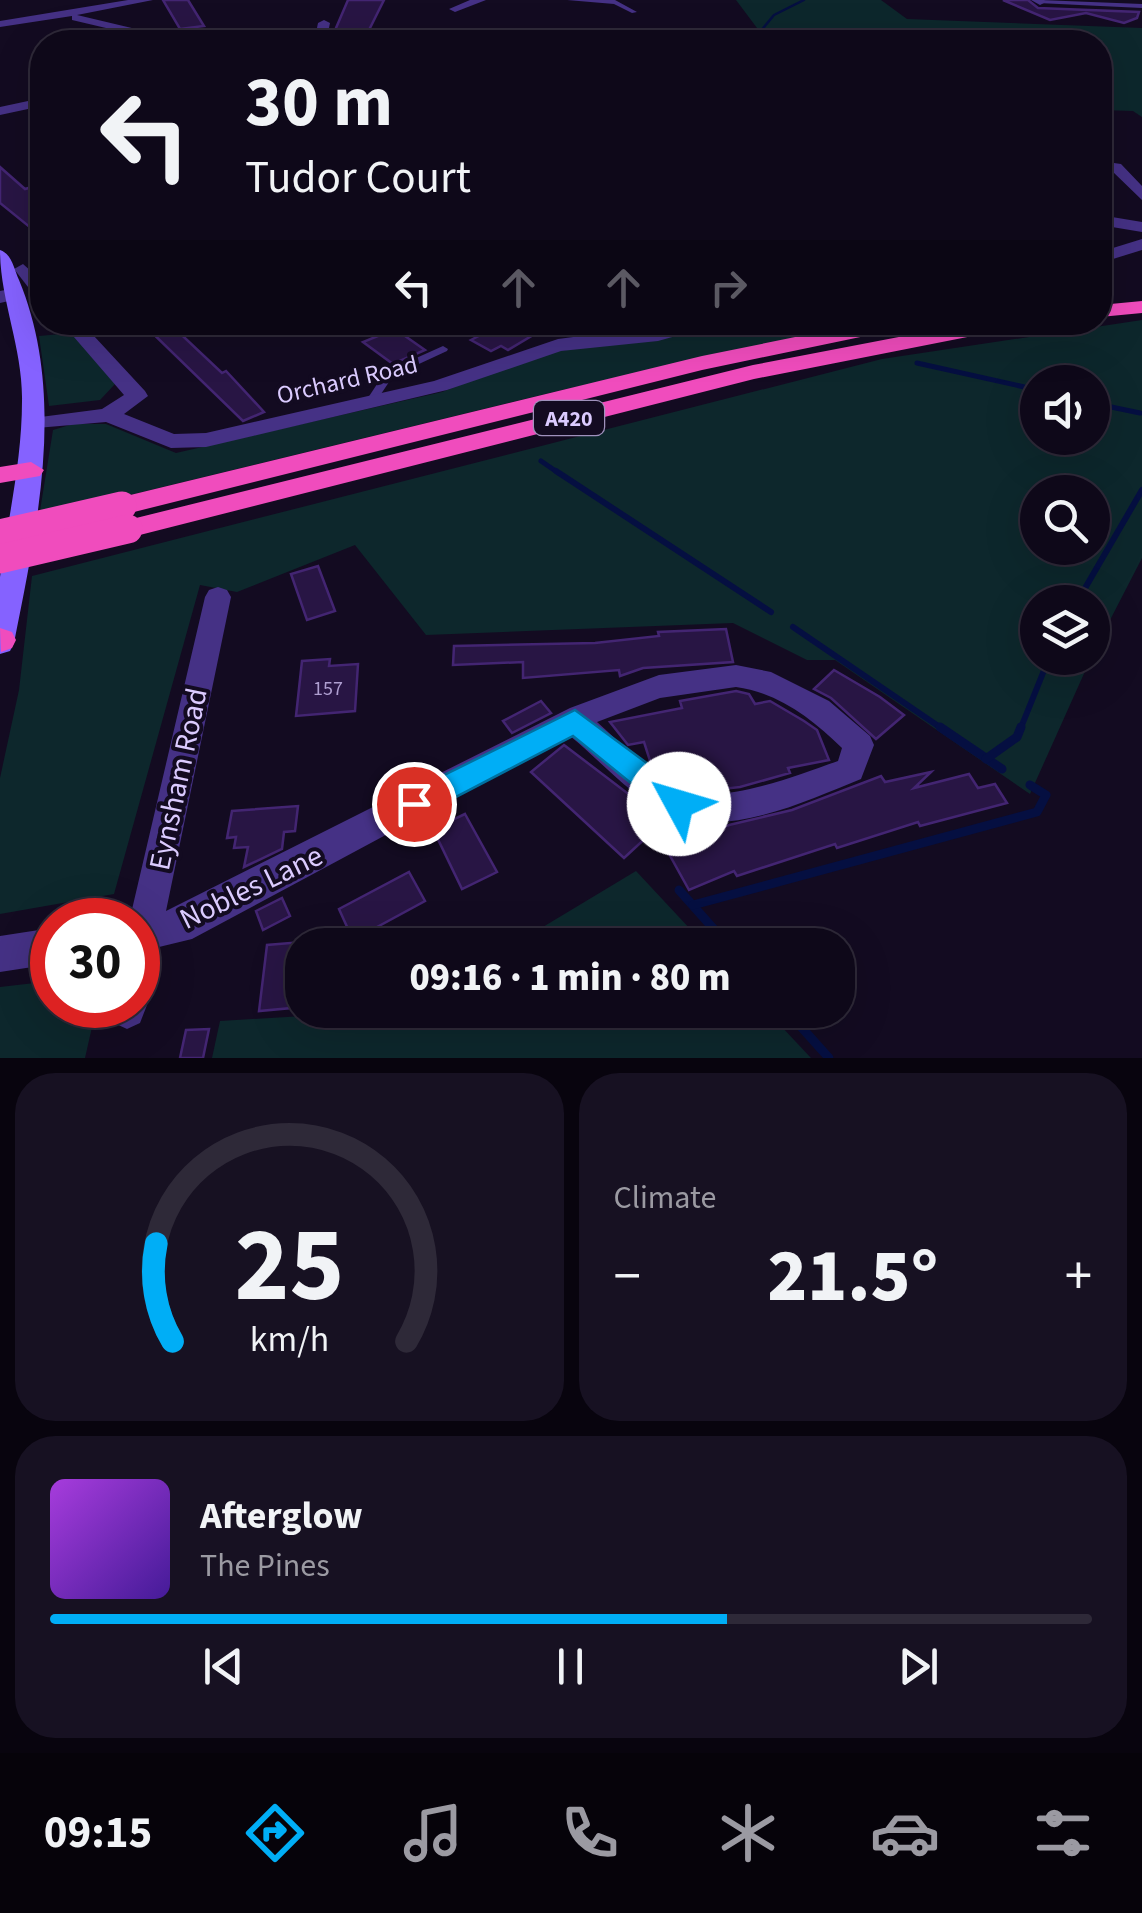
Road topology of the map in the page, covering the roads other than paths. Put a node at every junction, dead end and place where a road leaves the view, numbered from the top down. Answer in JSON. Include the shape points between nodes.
{"nodes":[{"id":1,"x":148,"y":0,"type":"edge"},
{"id":2,"x":481,"y":0,"type":"edge"},
{"id":3,"x":570,"y":0,"type":"edge"},
{"id":4,"x":1038,"y":1,"type":"edge"},
{"id":5,"x":1142,"y":6,"type":"edge"},
{"id":6,"x":455,"y":9,"type":"dead end"},
{"id":7,"x":634,"y":12,"type":"dead end"},
{"id":8,"x":66,"y":16,"type":"junction"},
{"id":9,"x":324,"y":23,"type":"dead end"},
{"id":10,"x":0,"y":24,"type":"edge"},
{"id":11,"x":127,"y":30,"type":"edge"},
{"id":12,"x":323,"y":30,"type":"edge"},
{"id":13,"x":30,"y":105,"type":"edge"},
{"id":14,"x":0,"y":111,"type":"edge"},
{"id":15,"x":1112,"y":161,"type":"edge"},
{"id":16,"x":1142,"y":195,"type":"edge"},
{"id":17,"x":1112,"y":222,"type":"edge"},
{"id":18,"x":1142,"y":228,"type":"edge"},
{"id":19,"x":1142,"y":244,"type":"edge"},
{"id":20,"x":1112,"y":254,"type":"edge"},
{"id":21,"x":0,"y":255,"type":"edge"},
{"id":22,"x":23,"y":269,"type":"dead end"},
{"id":23,"x":30,"y":277,"type":"edge"},
{"id":24,"x":1142,"y":290,"type":"edge"},
{"id":25,"x":1112,"y":293,"type":"edge"},
{"id":26,"x":7,"y":296,"type":"edge"},
{"id":27,"x":1142,"y":307,"type":"edge"},
{"id":28,"x":1112,"y":311,"type":"edge"},
{"id":29,"x":82,"y":335,"type":"edge"},
{"id":30,"x":662,"y":335,"type":"edge"},
{"id":31,"x":837,"y":335,"type":"edge"},
{"id":32,"x":945,"y":335,"type":"edge"},
{"id":33,"x":443,"y":349,"type":"dead end"},
{"id":34,"x":137,"y":396,"type":"junction"},
{"id":35,"x":369,"y":404,"type":"junction"},
{"id":36,"x":108,"y":415,"type":"junction"},
{"id":37,"x":162,"y":422,"type":"dead end"},
{"id":38,"x":33,"y":424,"type":"junction"},
{"id":39,"x":32,"y":470,"type":"junction"},
{"id":40,"x":0,"y":475,"type":"edge"},
{"id":41,"x":125,"y":518,"type":"junction"},
{"id":42,"x":0,"y":534,"type":"edge"},
{"id":43,"x":0,"y":559,"type":"edge"},
{"id":44,"x":218,"y":597,"type":"dead end"},
{"id":45,"x":0,"y":641,"type":"edge"},
{"id":46,"x":575,"y":722,"type":"junction"},
{"id":47,"x":150,"y":898,"type":"edge"},
{"id":48,"x":160,"y":934,"type":"edge"},
{"id":49,"x":30,"y":949,"type":"edge"},
{"id":50,"x":0,"y":954,"type":"edge"}],
"edges":[{"from":1,"to":8,"type":"street"},
{"from":2,"to":6,"type":"street"},
{"from":3,"to":7,"type":"lane","via":[[615,2]]},
{"from":4,"to":5,"type":"lane"},
{"from":8,"to":10,"type":"street"},
{"from":8,"to":11,"type":"street"},
{"from":9,"to":12,"type":"street"},
{"from":13,"to":14,"type":"street"},
{"from":15,"to":16,"type":"street"},
{"from":17,"to":18,"type":"street"},
{"from":19,"to":20,"type":"street"},
{"from":21,"to":26,"type":"main road"},
{"from":22,"to":23,"type":"street"},
{"from":24,"to":25,"type":"highway"},
{"from":26,"to":38,"type":"main road","via":[[29,354]]},
{"from":27,"to":28,"type":"highway"},
{"from":29,"to":34,"type":"street"},
{"from":30,"to":35,"type":"street","name":"Orchard Road","via":[[558,345]]},
{"from":31,"to":41,"type":"highway","number":"A420","via":[[702,363]]},
{"from":32,"to":41,"type":"highway","number":"A420","via":[[753,372]]},
{"from":33,"to":35,"type":"lane","via":[[389,374]]},
{"from":34,"to":36,"type":"street"},
{"from":34,"to":37,"type":"street"},
{"from":35,"to":36,"type":"street","name":"Orchard Road","via":[[171,442]]},
{"from":36,"to":38,"type":"street"},
{"from":38,"to":39,"type":"main road"},
{"from":39,"to":40,"type":"highway"},
{"from":39,"to":45,"type":"main road"},
{"from":41,"to":42,"type":"highway","number":"A420","bridge":true},
{"from":41,"to":43,"type":"highway","number":"A420","bridge":true},
{"from":44,"to":47,"type":"street","name":"Eynsham Road"},
{"from":46,"to":46,"type":"street","name":"Nobles Lane","via":[[648,690],[736,676],[800,696],[859,746],[850,770],[784,795],[708,807],[679,804]]},
{"from":46,"to":48,"type":"street","name":"Nobles Lane"},
{"from":49,"to":50,"type":"street"}]}
